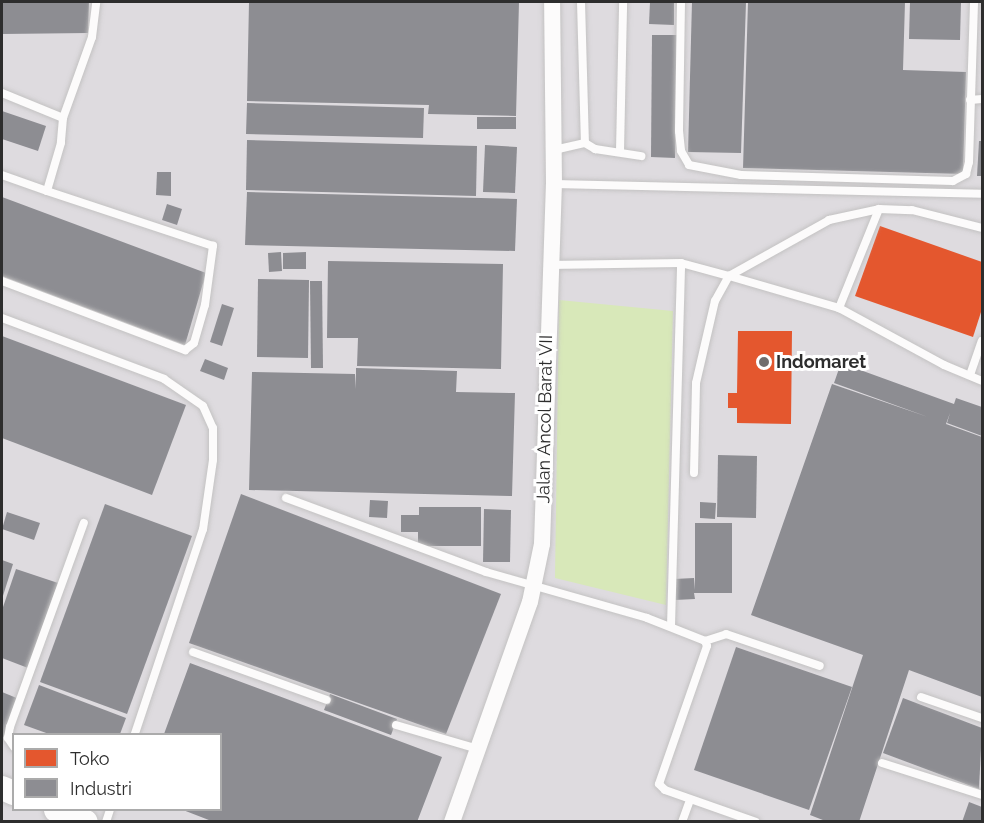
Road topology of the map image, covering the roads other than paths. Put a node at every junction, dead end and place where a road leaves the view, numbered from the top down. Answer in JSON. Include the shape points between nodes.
{"nodes":[{"id":1,"x":96,"y":2,"type":"edge"},
{"id":2,"x":552,"y":2,"type":"edge"},
{"id":3,"x":581,"y":2,"type":"edge"},
{"id":4,"x":623,"y":2,"type":"edge"},
{"id":5,"x":681,"y":2,"type":"edge"},
{"id":6,"x":974,"y":2,"type":"edge"},
{"id":7,"x":2,"y":93,"type":"edge"},
{"id":8,"x":982,"y":99,"type":"edge"},
{"id":9,"x":970,"y":100,"type":"junction"},
{"id":10,"x":63,"y":118,"type":"junction"},
{"id":11,"x":585,"y":143,"type":"junction"},
{"id":12,"x":554,"y":150,"type":"junction"},
{"id":13,"x":620,"y":151,"type":"junction"},
{"id":14,"x":641,"y":156,"type":"dead end"},
{"id":15,"x":2,"y":175,"type":"edge"},
{"id":16,"x":554,"y":184,"type":"junction"},
{"id":17,"x":47,"y":191,"type":"junction"},
{"id":18,"x":982,"y":194,"type":"edge"},
{"id":19,"x":879,"y":209,"type":"junction"},
{"id":20,"x":982,"y":228,"type":"edge"},
{"id":21,"x":681,"y":263,"type":"junction"},
{"id":22,"x":549,"y":265,"type":"junction"},
{"id":23,"x":729,"y":276,"type":"junction"},
{"id":24,"x":2,"y":281,"type":"edge"},
{"id":25,"x":839,"y":308,"type":"junction"},
{"id":26,"x":2,"y":318,"type":"edge"},
{"id":27,"x":982,"y":341,"type":"edge"},
{"id":28,"x":970,"y":375,"type":"junction"},
{"id":29,"x":982,"y":381,"type":"edge"},
{"id":30,"x":694,"y":473,"type":"dead end"},
{"id":31,"x":286,"y":498,"type":"dead end"},
{"id":32,"x":84,"y":523,"type":"dead end"},
{"id":33,"x":535,"y":584,"type":"junction"},
{"id":34,"x":671,"y":627,"type":"junction"},
{"id":35,"x":705,"y":641,"type":"junction"},
{"id":36,"x":193,"y":652,"type":"dead end"},
{"id":37,"x":820,"y":666,"type":"dead end"},
{"id":38,"x":921,"y":697,"type":"dead end"},
{"id":39,"x":327,"y":700,"type":"dead end"},
{"id":40,"x":982,"y":718,"type":"edge"},
{"id":41,"x":396,"y":725,"type":"dead end"},
{"id":42,"x":136,"y":733,"type":"edge"},
{"id":43,"x":12,"y":744,"type":"edge"},
{"id":44,"x":478,"y":750,"type":"junction"},
{"id":45,"x":882,"y":763,"type":"dead end"},
{"id":46,"x":982,"y":795,"type":"edge"},
{"id":47,"x":690,"y":800,"type":"junction"},
{"id":48,"x":59,"y":811,"type":"edge"},
{"id":49,"x":87,"y":822,"type":"edge"},
{"id":50,"x":452,"y":822,"type":"edge"},
{"id":51,"x":682,"y":822,"type":"edge"},
{"id":52,"x":756,"y":822,"type":"edge"}],
"edges":[{"from":1,"to":10,"type":"lane","via":[[92,37]]},
{"from":2,"to":12,"type":"street","name":"Jalan Ancol Barat VII"},
{"from":3,"to":11,"type":"lane"},
{"from":4,"to":13,"type":"lane"},
{"from":5,"to":9,"type":"lane","via":[[681,151],[689,165],[703,171],[953,181],[966,174],[969,162]]},
{"from":6,"to":9,"type":"lane"},
{"from":7,"to":10,"type":"lane"},
{"from":8,"to":9,"type":"lane"},
{"from":10,"to":17,"type":"lane","via":[[61,143]]},
{"from":11,"to":12,"type":"lane"},
{"from":11,"to":13,"type":"lane","via":[[595,149]]},
{"from":12,"to":16,"type":"street","name":"Jalan Ancol Barat VII"},
{"from":13,"to":14,"type":"lane"},
{"from":15,"to":17,"type":"lane"},
{"from":16,"to":18,"type":"lane"},
{"from":16,"to":22,"type":"street","name":"Jalan Ancol Barat VII"},
{"from":17,"to":24,"type":"lane","via":[[213,246],[205,305],[194,343],[185,350]]},
{"from":19,"to":20,"type":"lane","via":[[912,210]]},
{"from":19,"to":23,"type":"lane","via":[[829,220]]},
{"from":19,"to":25,"type":"lane"},
{"from":21,"to":22,"type":"lane"},
{"from":21,"to":23,"type":"lane"},
{"from":21,"to":34,"type":"lane"},
{"from":22,"to":33,"type":"street","name":"Jalan Ancol Barat VII","via":[[542,544]]},
{"from":23,"to":25,"type":"lane"},
{"from":23,"to":30,"type":"lane","via":[[715,302],[696,383]]},
{"from":25,"to":28,"type":"lane"},
{"from":26,"to":42,"type":"lane","via":[[164,379],[203,406],[213,428],[213,460],[203,530]]},
{"from":27,"to":28,"type":"lane"},
{"from":28,"to":29,"type":"lane"},
{"from":31,"to":33,"type":"lane","via":[[465,565]]},
{"from":32,"to":43,"type":"lane","via":[[10,727],[8,738]]},
{"from":33,"to":34,"type":"lane"},
{"from":33,"to":44,"type":"street","name":"Jalan Ancol Barat VII"},
{"from":34,"to":35,"type":"lane"},
{"from":35,"to":37,"type":"lane","via":[[726,634]]},
{"from":35,"to":47,"type":"lane","via":[[707,645],[659,784]]},
{"from":36,"to":39,"type":"lane"},
{"from":38,"to":40,"type":"lane"},
{"from":41,"to":44,"type":"lane"},
{"from":44,"to":50,"type":"street","name":"Jalan Ancol Barat VII"},
{"from":45,"to":46,"type":"lane"},
{"from":47,"to":51,"type":"lane"},
{"from":47,"to":52,"type":"lane"},
{"from":48,"to":49,"type":"street"}]}
